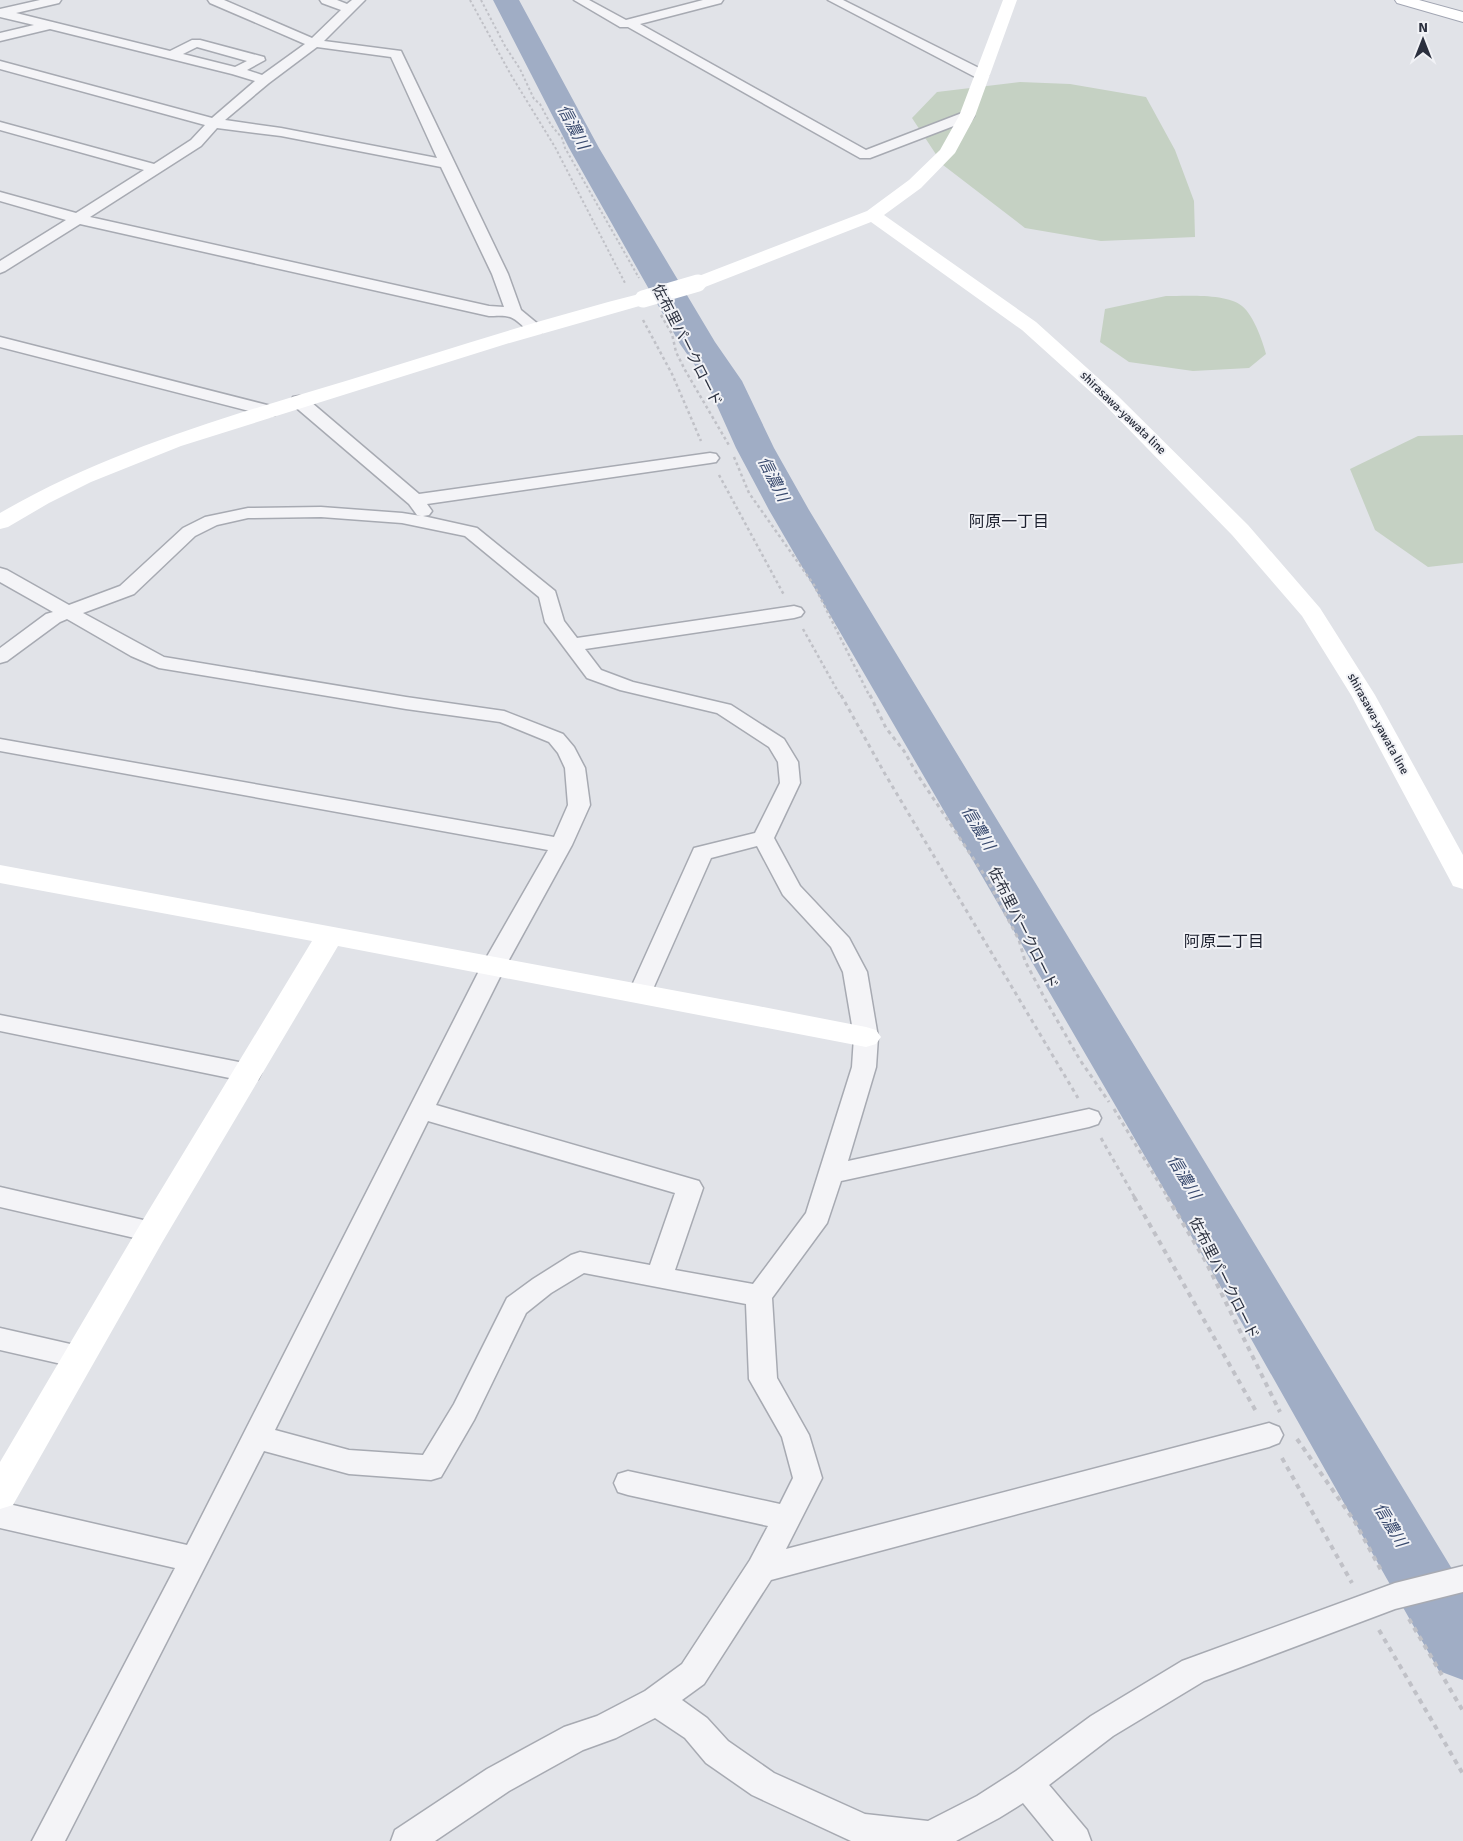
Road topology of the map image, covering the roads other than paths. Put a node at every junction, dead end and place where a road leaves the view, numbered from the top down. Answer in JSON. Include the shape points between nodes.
{"nodes":[{"id":1,"x":55,"y":0,"type":"edge"},
{"id":2,"x":215,"y":0,"type":"edge"},
{"id":3,"x":326,"y":0,"type":"edge"},
{"id":4,"x":359,"y":0,"type":"edge"},
{"id":5,"x":580,"y":0,"type":"edge"},
{"id":6,"x":717,"y":0,"type":"edge"},
{"id":7,"x":834,"y":0,"type":"edge"},
{"id":8,"x":1010,"y":0,"type":"edge"},
{"id":9,"x":1402,"y":0,"type":"edge"},
{"id":10,"x":348,"y":8,"type":"junction"},
{"id":11,"x":0,"y":13,"type":"edge"},
{"id":12,"x":1463,"y":17,"type":"edge"},
{"id":13,"x":630,"y":23,"type":"junction"},
{"id":14,"x":53,"y":25,"type":"junction"},
{"id":15,"x":0,"y":37,"type":"edge"},
{"id":16,"x":314,"y":43,"type":"junction"},
{"id":17,"x":172,"y":55,"type":"junction"},
{"id":18,"x":0,"y":65,"type":"edge"},
{"id":19,"x":236,"y":71,"type":"junction"},
{"id":20,"x":982,"y":75,"type":"junction"},
{"id":21,"x":264,"y":80,"type":"junction"},
{"id":22,"x":967,"y":116,"type":"junction"},
{"id":23,"x":214,"y":123,"type":"junction"},
{"id":24,"x":0,"y":126,"type":"edge"},
{"id":25,"x":447,"y":164,"type":"junction"},
{"id":26,"x":157,"y":169,"type":"junction"},
{"id":27,"x":0,"y":196,"type":"edge"},
{"id":28,"x":873,"y":215,"type":"junction"},
{"id":29,"x":79,"y":219,"type":"junction"},
{"id":30,"x":0,"y":268,"type":"edge"},
{"id":31,"x":514,"y":312,"type":"junction"},
{"id":32,"x":536,"y":329,"type":"junction"},
{"id":33,"x":0,"y":342,"type":"edge"},
{"id":34,"x":299,"y":401,"type":"junction"},
{"id":35,"x":269,"y":411,"type":"junction"},
{"id":36,"x":710,"y":458,"type":"road end"},
{"id":37,"x":416,"y":500,"type":"junction"},
{"id":38,"x":0,"y":522,"type":"edge"},
{"id":39,"x":431,"y":523,"type":"junction"},
{"id":40,"x":0,"y":574,"type":"edge"},
{"id":41,"x":794,"y":612,"type":"road end"},
{"id":42,"x":70,"y":613,"type":"junction"},
{"id":43,"x":572,"y":645,"type":"junction"},
{"id":44,"x":0,"y":657,"type":"edge"},
{"id":45,"x":0,"y":745,"type":"edge"},
{"id":46,"x":763,"y":838,"type":"junction"},
{"id":47,"x":561,"y":845,"type":"junction"},
{"id":48,"x":0,"y":874,"type":"edge"},
{"id":49,"x":1463,"y":880,"type":"edge"},
{"id":50,"x":330,"y":937,"type":"junction"},
{"id":51,"x":493,"y":967,"type":"junction"},
{"id":52,"x":641,"y":992,"type":"junction"},
{"id":53,"x":0,"y":1023,"type":"edge"},
{"id":54,"x":866,"y":1037,"type":"junction"},
{"id":55,"x":249,"y":1073,"type":"junction"},
{"id":56,"x":420,"y":1110,"type":"junction"},
{"id":57,"x":1089,"y":1118,"type":"road end"},
{"id":58,"x":830,"y":1174,"type":"junction"},
{"id":59,"x":0,"y":1197,"type":"edge"},
{"id":60,"x":152,"y":1232,"type":"junction"},
{"id":61,"x":659,"y":1277,"type":"junction"},
{"id":62,"x":759,"y":1296,"type":"junction"},
{"id":63,"x":0,"y":1339,"type":"edge"},
{"id":64,"x":79,"y":1357,"type":"junction"},
{"id":65,"x":1282,"y":1429,"type":"road end"},
{"id":66,"x":256,"y":1437,"type":"junction"},
{"id":67,"x":628,"y":1482,"type":"dead end"},
{"id":68,"x":0,"y":1494,"type":"edge"},
{"id":69,"x":0,"y":1515,"type":"edge"},
{"id":70,"x":788,"y":1518,"type":"junction"},
{"id":71,"x":195,"y":1560,"type":"junction"},
{"id":72,"x":761,"y":1569,"type":"junction"},
{"id":73,"x":1463,"y":1579,"type":"edge"},
{"id":74,"x":656,"y":1701,"type":"junction"},
{"id":75,"x":1027,"y":1782,"type":"junction"},
{"id":76,"x":48,"y":1841,"type":"edge"},
{"id":77,"x":407,"y":1841,"type":"edge"},
{"id":78,"x":1075,"y":1841,"type":"edge"}],
"edges":[{"from":1,"to":11,"type":"street"},
{"from":2,"to":16,"type":"street"},
{"from":3,"to":10,"type":"street"},
{"from":4,"to":10,"type":"street"},
{"from":5,"to":13,"type":"street","via":[[624,24]]},
{"from":6,"to":13,"type":"street"},
{"from":7,"to":20,"type":"street"},
{"from":8,"to":20,"type":"street"},
{"from":9,"to":12,"type":"street"},
{"from":10,"to":16,"type":"street"},
{"from":11,"to":14,"type":"street"},
{"from":13,"to":22,"type":"street","via":[[865,155]]},
{"from":14,"to":15,"type":"street"},
{"from":14,"to":17,"type":"street"},
{"from":16,"to":21,"type":"street"},
{"from":16,"to":25,"type":"street","via":[[396,54]]},
{"from":17,"to":19,"type":"street"},
{"from":17,"to":19,"type":"street","via":[[196,43],[259,60]]},
{"from":18,"to":23,"type":"street"},
{"from":19,"to":21,"type":"street"},
{"from":20,"to":22,"type":"street"},
{"from":21,"to":23,"type":"street"},
{"from":22,"to":28,"type":"street","via":[[947,153],[915,184]]},
{"from":23,"to":25,"type":"street","via":[[281,132]]},
{"from":23,"to":26,"type":"street","via":[[196,143]]},
{"from":24,"to":26,"type":"street"},
{"from":25,"to":31,"type":"street","via":[[500,274]]},
{"from":26,"to":29,"type":"street"},
{"from":27,"to":29,"type":"street"},
{"from":28,"to":32,"type":"street","bridge":true,"via":[[698,283],[639,294]]},
{"from":28,"to":49,"type":"street","name":"shirasawa-yawata line","via":[[1029,326],[1110,399],[1240,530],[1312,613],[1363,695]]},
{"from":29,"to":30,"type":"street"},
{"from":29,"to":31,"type":"street","via":[[489,311]]},
{"from":31,"to":32,"type":"street"},
{"from":32,"to":34,"type":"street"},
{"from":33,"to":35,"type":"street"},
{"from":34,"to":35,"type":"street"},
{"from":34,"to":37,"type":"street"},
{"from":35,"to":38,"type":"street","via":[[126,459],[74,482]]},
{"from":36,"to":37,"type":"street"},
{"from":37,"to":39,"type":"street"},
{"from":39,"to":42,"type":"street","via":[[321,512],[248,514],[211,520],[189,532],[127,590]]},
{"from":39,"to":43,"type":"street","via":[[471,532],[548,595],[555,622]]},
{"from":40,"to":42,"type":"street"},
{"from":41,"to":43,"type":"street"},
{"from":42,"to":44,"type":"street","via":[[53,618]]},
{"from":42,"to":47,"type":"street","via":[[159,662],[504,717],[556,738],[575,768],[579,805]]},
{"from":43,"to":46,"type":"street","via":[[594,674],[627,686],[724,709],[777,743],[788,762],[790,783]]},
{"from":45,"to":47,"type":"street"},
{"from":46,"to":52,"type":"street","via":[[702,853]]},
{"from":46,"to":54,"type":"street","via":[[791,890],[841,944],[855,972]]},
{"from":47,"to":51,"type":"street"},
{"from":48,"to":50,"type":"street"},
{"from":50,"to":51,"type":"street"},
{"from":50,"to":55,"type":"street"},
{"from":51,"to":52,"type":"street"},
{"from":51,"to":56,"type":"street"},
{"from":52,"to":54,"type":"street"},
{"from":53,"to":55,"type":"street"},
{"from":54,"to":58,"type":"street","via":[[864,1067]]},
{"from":55,"to":60,"type":"street"},
{"from":56,"to":61,"type":"street","via":[[690,1188]]},
{"from":56,"to":66,"type":"street"},
{"from":57,"to":58,"type":"street"},
{"from":58,"to":62,"type":"street","via":[[818,1216]]},
{"from":59,"to":60,"type":"street"},
{"from":60,"to":64,"type":"street"},
{"from":61,"to":62,"type":"street"},
{"from":61,"to":66,"type":"street","via":[[580,1262],[516,1306],[464,1412],[431,1468],[349,1462]]},
{"from":62,"to":70,"type":"street","via":[[763,1379],[795,1435],[808,1478]]},
{"from":63,"to":64,"type":"street"},
{"from":64,"to":68,"type":"street"},
{"from":65,"to":72,"type":"street"},
{"from":66,"to":71,"type":"street"},
{"from":67,"to":70,"type":"street"},
{"from":69,"to":71,"type":"street"},
{"from":70,"to":72,"type":"street"},
{"from":71,"to":76,"type":"street"},
{"from":72,"to":74,"type":"street","via":[[693,1674]]},
{"from":73,"to":75,"type":"street","via":[[1365,1606],[1193,1671],[1102,1726]]},
{"from":74,"to":75,"type":"street","via":[[696,1728],[717,1752],[763,1784],[863,1830],[930,1837],[988,1807]]},
{"from":74,"to":77,"type":"street","via":[[605,1728],[575,1738],[498,1780]]},
{"from":75,"to":78,"type":"street"}]}
